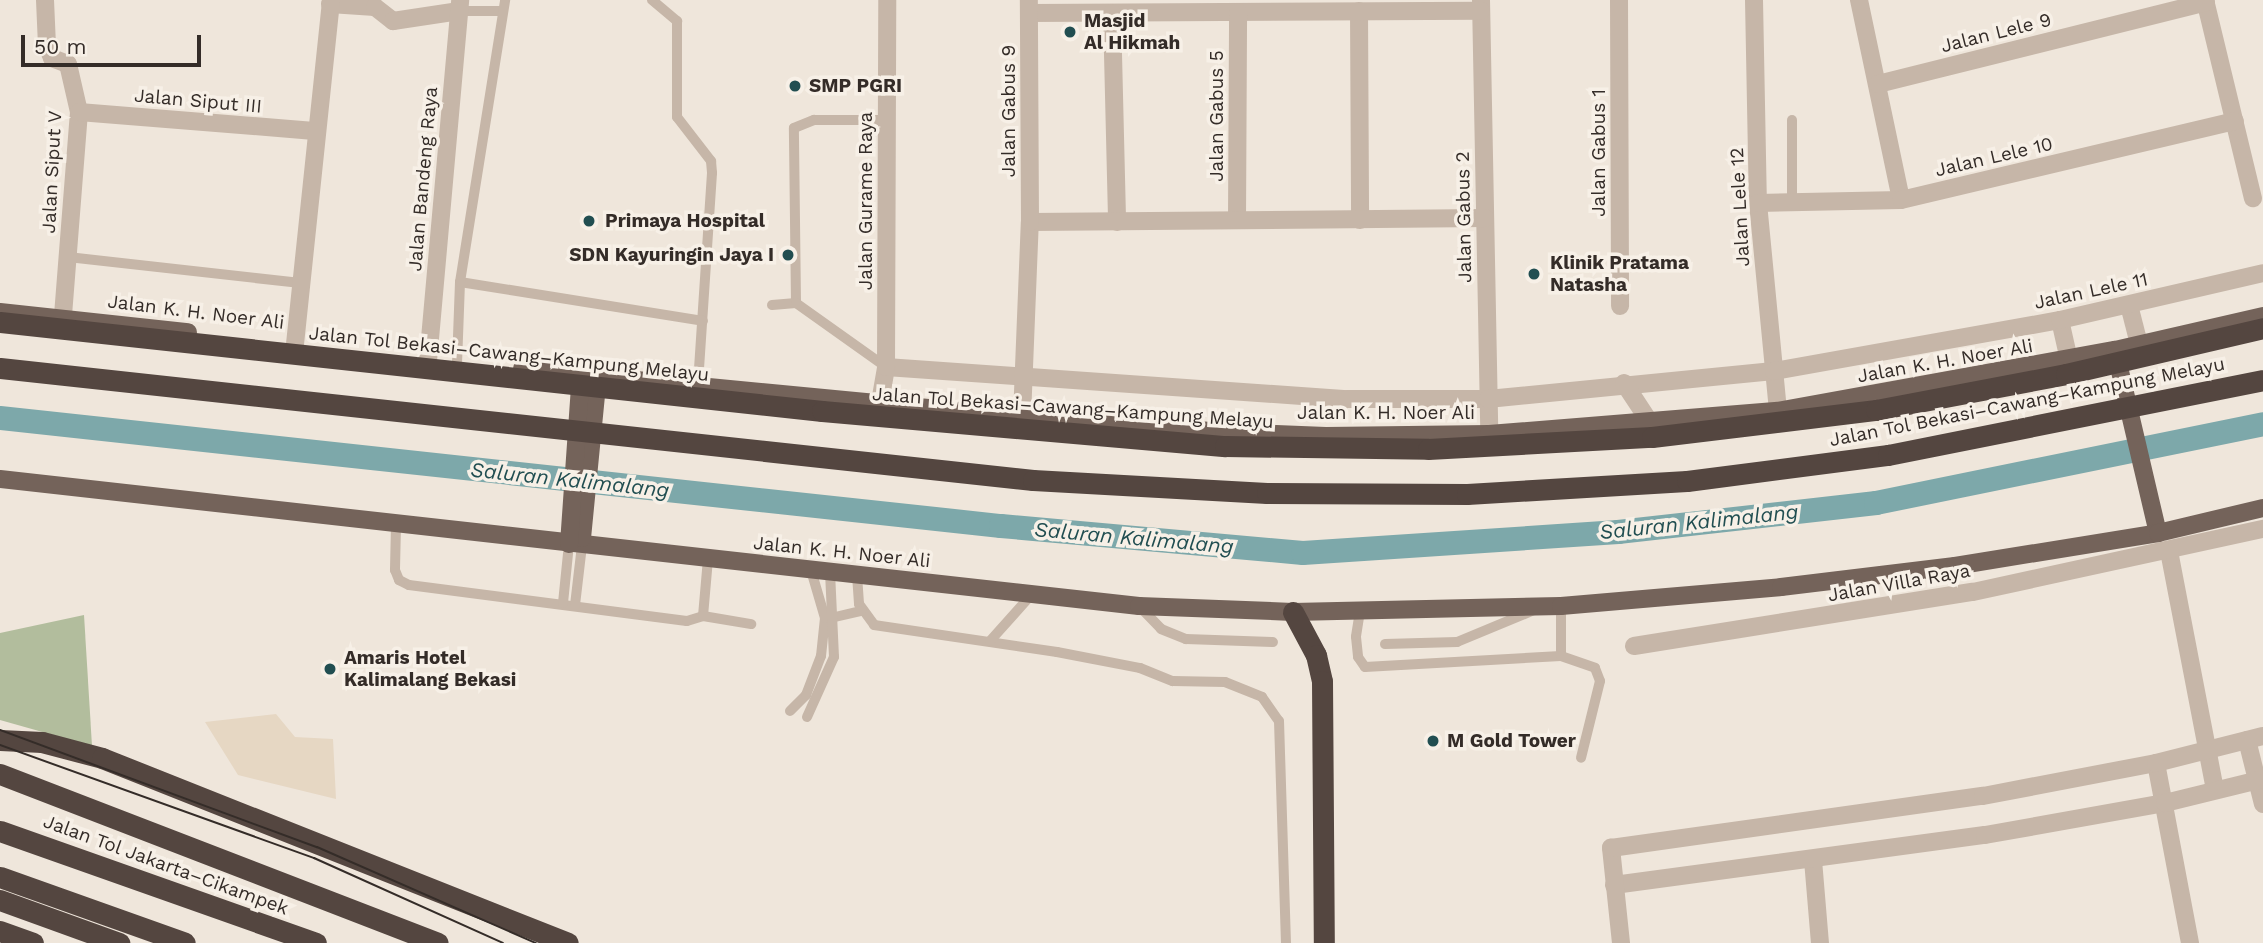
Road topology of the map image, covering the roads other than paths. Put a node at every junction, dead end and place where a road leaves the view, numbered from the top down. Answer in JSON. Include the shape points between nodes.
{"nodes":[{"id":1,"x":45,"y":0,"type":"edge"},
{"id":2,"x":652,"y":0,"type":"edge"},
{"id":3,"x":887,"y":0,"type":"edge"},
{"id":4,"x":1619,"y":0,"type":"edge"},
{"id":5,"x":1754,"y":0,"type":"edge"},
{"id":6,"x":1858,"y":0,"type":"edge"},
{"id":7,"x":2205,"y":1,"type":"edge"},
{"id":8,"x":330,"y":2,"type":"edge"},
{"id":9,"x":1481,"y":5,"type":"edge"},
{"id":10,"x":459,"y":6,"type":"edge"},
{"id":11,"x":503,"y":6,"type":"edge"},
{"id":12,"x":1029,"y":7,"type":"edge"},
{"id":13,"x":1359,"y":11,"type":"junction"},
{"id":14,"x":1238,"y":12,"type":"junction"},
{"id":15,"x":1112,"y":13,"type":"junction"},
{"id":16,"x":1878,"y":84,"type":"junction"},
{"id":17,"x":79,"y":112,"type":"junction"},
{"id":18,"x":888,"y":120,"type":"junction"},
{"id":19,"x":1792,"y":120,"type":"dead end"},
{"id":20,"x":2235,"y":121,"type":"junction"},
{"id":21,"x":314,"y":131,"type":"junction"},
{"id":22,"x":2253,"y":198,"type":"dead end"},
{"id":23,"x":1901,"y":200,"type":"junction"},
{"id":24,"x":1791,"y":201,"type":"junction"},
{"id":25,"x":1758,"y":203,"type":"junction"},
{"id":26,"x":1485,"y":218,"type":"junction"},
{"id":27,"x":1360,"y":219,"type":"junction"},
{"id":28,"x":1237,"y":220,"type":"junction"},
{"id":29,"x":1030,"y":222,"type":"junction"},
{"id":30,"x":1117,"y":222,"type":"junction"},
{"id":31,"x":68,"y":257,"type":"junction"},
{"id":32,"x":2263,"y":273,"type":"edge"},
{"id":33,"x":460,"y":282,"type":"junction"},
{"id":34,"x":302,"y":283,"type":"junction"},
{"id":35,"x":796,"y":303,"type":"junction"},
{"id":36,"x":772,"y":305,"type":"dead end"},
{"id":37,"x":2129,"y":305,"type":"junction"},
{"id":38,"x":1620,"y":306,"type":"dead end"},
{"id":39,"x":0,"y":312,"type":"edge"},
{"id":40,"x":2263,"y":316,"type":"edge"},
{"id":41,"x":62,"y":317,"type":"junction"},
{"id":42,"x":2060,"y":320,"type":"junction"},
{"id":43,"x":703,"y":321,"type":"junction"},
{"id":44,"x":0,"y":323,"type":"edge"},
{"id":45,"x":2263,"y":328,"type":"edge"},
{"id":46,"x":295,"y":344,"type":"junction"},
{"id":47,"x":2139,"y":344,"type":"junction"},
{"id":48,"x":2115,"y":351,"type":"junction"},
{"id":49,"x":2069,"y":360,"type":"junction"},
{"id":50,"x":428,"y":361,"type":"junction"},
{"id":51,"x":457,"y":364,"type":"junction"},
{"id":52,"x":886,"y":367,"type":"junction"},
{"id":53,"x":0,"y":368,"type":"edge"},
{"id":54,"x":1774,"y":371,"type":"junction"},
{"id":55,"x":589,"y":373,"type":"junction"},
{"id":56,"x":1023,"y":378,"type":"junction"},
{"id":57,"x":2263,"y":380,"type":"edge"},
{"id":58,"x":698,"y":383,"type":"junction"},
{"id":59,"x":1624,"y":383,"type":"junction"},
{"id":60,"x":1488,"y":399,"type":"junction"},
{"id":61,"x":880,"y":402,"type":"junction"},
{"id":62,"x":1778,"y":411,"type":"junction"},
{"id":63,"x":1022,"y":417,"type":"junction"},
{"id":64,"x":1651,"y":424,"type":"junction"},
{"id":65,"x":1489,"y":434,"type":"junction"},
{"id":66,"x":0,"y":479,"type":"edge"},
{"id":67,"x":2263,"y":508,"type":"edge"},
{"id":68,"x":396,"y":525,"type":"junction"},
{"id":69,"x":2263,"y":529,"type":"edge"},
{"id":70,"x":2158,"y":534,"type":"junction"},
{"id":71,"x":576,"y":545,"type":"junction"},
{"id":72,"x":2169,"y":551,"type":"junction"},
{"id":73,"x":708,"y":559,"type":"junction"},
{"id":74,"x":811,"y":570,"type":"junction"},
{"id":75,"x":830,"y":572,"type":"junction"},
{"id":76,"x":857,"y":575,"type":"junction"},
{"id":77,"x":1032,"y":594,"type":"junction"},
{"id":78,"x":569,"y":604,"type":"junction"},
{"id":79,"x":1139,"y":606,"type":"junction"},
{"id":80,"x":1552,"y":606,"type":"junction"},
{"id":81,"x":861,"y":611,"type":"junction"},
{"id":82,"x":1360,"y":611,"type":"junction"},
{"id":83,"x":1293,"y":612,"type":"junction"},
{"id":84,"x":703,"y":616,"type":"junction"},
{"id":85,"x":835,"y":617,"type":"junction"},
{"id":86,"x":751,"y":624,"type":"dead end"},
{"id":87,"x":990,"y":641,"type":"junction"},
{"id":88,"x":1273,"y":642,"type":"dead end"},
{"id":89,"x":1385,"y":644,"type":"dead end"},
{"id":90,"x":1634,"y":646,"type":"dead end"},
{"id":91,"x":1561,"y":656,"type":"junction"},
{"id":92,"x":790,"y":711,"type":"dead end"},
{"id":93,"x":807,"y":717,"type":"dead end"},
{"id":94,"x":2255,"y":738,"type":"edge"},
{"id":95,"x":0,"y":740,"type":"edge"},
{"id":96,"x":2207,"y":749,"type":"junction"},
{"id":97,"x":1581,"y":758,"type":"dead end"},
{"id":98,"x":2156,"y":763,"type":"junction"},
{"id":99,"x":0,"y":774,"type":"edge"},
{"id":100,"x":2261,"y":779,"type":"edge"},
{"id":101,"x":2215,"y":789,"type":"junction"},
{"id":102,"x":2165,"y":803,"type":"junction"},
{"id":103,"x":2263,"y":804,"type":"edge"},
{"id":104,"x":0,"y":831,"type":"edge"},
{"id":105,"x":1814,"y":860,"type":"junction"},
{"id":106,"x":0,"y":877,"type":"edge"},
{"id":107,"x":1614,"y":885,"type":"junction"},
{"id":108,"x":0,"y":900,"type":"edge"},
{"id":109,"x":0,"y":932,"type":"edge"},
{"id":110,"x":33,"y":943,"type":"edge"},
{"id":111,"x":120,"y":943,"type":"edge"},
{"id":112,"x":185,"y":943,"type":"edge"},
{"id":113,"x":316,"y":943,"type":"edge"},
{"id":114,"x":437,"y":943,"type":"edge"},
{"id":115,"x":568,"y":943,"type":"edge"},
{"id":116,"x":1286,"y":943,"type":"edge"},
{"id":117,"x":1324,"y":943,"type":"edge"},
{"id":118,"x":1620,"y":943,"type":"edge"},
{"id":119,"x":1820,"y":943,"type":"edge"},
{"id":120,"x":2190,"y":943,"type":"edge"}],
"edges":[{"from":1,"to":17,"type":"street","name":"Jalan Siput V","via":[[47,46],[52,58],[68,64]]},
{"from":2,"to":43,"type":"lane","via":[[677,21],[677,117],[711,161]]},
{"from":3,"to":18,"type":"street","name":"Jalan Gurame Raya"},
{"from":4,"to":38,"type":"street","name":"Jalan Gabus 1"},
{"from":5,"to":25,"type":"street","name":"Jalan Lele 12"},
{"from":6,"to":16,"type":"street"},
{"from":7,"to":16,"type":"street","name":"Jalan Lele 9"},
{"from":7,"to":20,"type":"street"},
{"from":8,"to":10,"type":"street","via":[[375,7],[393,20]]},
{"from":8,"to":21,"type":"street"},
{"from":9,"to":13,"type":"street"},
{"from":9,"to":26,"type":"street","name":"Jalan Gabus 2"},
{"from":10,"to":11,"type":"lane"},
{"from":10,"to":50,"type":"street","name":"Jalan Bandeng Raya"},
{"from":11,"to":33,"type":"lane"},
{"from":12,"to":15,"type":"street"},
{"from":12,"to":29,"type":"street","name":"Jalan Gabus 9"},
{"from":13,"to":14,"type":"street"},
{"from":13,"to":27,"type":"street"},
{"from":14,"to":15,"type":"street"},
{"from":14,"to":28,"type":"street","name":"Jalan Gabus 5"},
{"from":15,"to":30,"type":"street"},
{"from":16,"to":23,"type":"street"},
{"from":17,"to":21,"type":"street","name":"Jalan Siput III"},
{"from":17,"to":31,"type":"street","name":"Jalan Siput V"},
{"from":18,"to":35,"type":"lane","via":[[814,120],[794,128]]},
{"from":18,"to":52,"type":"street","name":"Jalan Gurame Raya"},
{"from":19,"to":24,"type":"lane"},
{"from":20,"to":22,"type":"street"},
{"from":20,"to":23,"type":"street","name":"Jalan Lele 10"},
{"from":21,"to":34,"type":"street"},
{"from":23,"to":24,"type":"street","name":"Jalan Lele 10"},
{"from":24,"to":25,"type":"street","name":"Jalan Lele 10"},
{"from":25,"to":54,"type":"street","name":"Jalan Lele 12"},
{"from":26,"to":27,"type":"street"},
{"from":26,"to":60,"type":"street","name":"Jalan Gabus 2"},
{"from":27,"to":28,"type":"street"},
{"from":28,"to":30,"type":"street"},
{"from":29,"to":30,"type":"street"},
{"from":29,"to":56,"type":"street","name":"Jalan Gabus 9"},
{"from":31,"to":34,"type":"lane"},
{"from":31,"to":41,"type":"street","name":"Jalan Siput V"},
{"from":32,"to":37,"type":"street","name":"Jalan Lele 11"},
{"from":33,"to":43,"type":"lane"},
{"from":33,"to":51,"type":"lane"},
{"from":34,"to":46,"type":"street"},
{"from":35,"to":36,"type":"lane"},
{"from":35,"to":52,"type":"lane"},
{"from":37,"to":42,"type":"street","name":"Jalan Lele 11"},
{"from":37,"to":47,"type":"street"},
{"from":39,"to":41,"type":"main road","name":"Jalan K. H. Noer Ali"},
{"from":40,"to":47,"type":"main road","name":"Jalan K. H. Noer Ali"},
{"from":41,"to":46,"type":"main road","name":"Jalan K. H. Noer Ali"},
{"from":42,"to":49,"type":"street"},
{"from":42,"to":54,"type":"street","name":"Jalan Lele 11"},
{"from":43,"to":58,"type":"lane"},
{"from":44,"to":45,"type":"highway","name":"Jalan Tol Bekasi–Cawang–Kampung Melayu","via":[[822,411],[1225,446],[1428,449],[1652,437],[1876,410],[2066,374]]},
{"from":46,"to":50,"type":"main road","name":"Jalan K. H. Noer Ali"},
{"from":47,"to":48,"type":"main road","name":"Jalan K. H. Noer Ali"},
{"from":48,"to":49,"type":"main road","name":"Jalan K. H. Noer Ali"},
{"from":48,"to":70,"type":"main road"},
{"from":49,"to":62,"type":"main road","name":"Jalan K. H. Noer Ali"},
{"from":50,"to":51,"type":"main road","name":"Jalan K. H. Noer Ali"},
{"from":51,"to":55,"type":"main road","name":"Jalan K. H. Noer Ali"},
{"from":52,"to":56,"type":"street","name":"Jalan Lele 11"},
{"from":52,"to":61,"type":"street","name":"Jalan Gurame Raya"},
{"from":53,"to":57,"type":"highway","name":"Jalan Tol Bekasi–Cawang–Kampung Melayu","via":[[1033,480],[1268,493],[1467,494],[1687,481],[1888,456]]},
{"from":54,"to":59,"type":"street","name":"Jalan Lele 11"},
{"from":54,"to":62,"type":"street","name":"Jalan Lele 12"},
{"from":55,"to":58,"type":"main road","name":"Jalan K. H. Noer Ali"},
{"from":55,"to":71,"type":"main road"},
{"from":56,"to":60,"type":"street","name":"Jalan Lele 11","via":[[1347,399]]},
{"from":56,"to":63,"type":"street","name":"Jalan Gabus 9"},
{"from":58,"to":61,"type":"main road","name":"Jalan K. H. Noer Ali"},
{"from":59,"to":60,"type":"street","name":"Jalan Lele 11"},
{"from":59,"to":64,"type":"street"},
{"from":60,"to":65,"type":"street","name":"Jalan Gabus 2"},
{"from":61,"to":63,"type":"main road","name":"Jalan K. H. Noer Ali"},
{"from":62,"to":64,"type":"main road","name":"Jalan K. H. Noer Ali"},
{"from":63,"to":65,"type":"main road","name":"Jalan K. H. Noer Ali","via":[[1326,436]]},
{"from":64,"to":65,"type":"main road","name":"Jalan K. H. Noer Ali"},
{"from":66,"to":68,"type":"main road","name":"Jalan K. H. Noer Ali"},
{"from":67,"to":70,"type":"main road","name":"Jalan K. H. Noer Ali"},
{"from":68,"to":71,"type":"main road","name":"Jalan K. H. Noer Ali"},
{"from":68,"to":78,"type":"lane","via":[[396,570],[399,580],[409,585]]},
{"from":69,"to":72,"type":"street","name":"Jalan Villa Raya"},
{"from":70,"to":80,"type":"main road","name":"Jalan K. H. Noer Ali","via":[[1955,566]]},
{"from":71,"to":73,"type":"main road","name":"Jalan K. H. Noer Ali"},
{"from":71,"to":78,"type":"lane"},
{"from":72,"to":90,"type":"street","name":"Jalan Villa Raya","via":[[1973,592]]},
{"from":72,"to":96,"type":"street"},
{"from":73,"to":74,"type":"main road","name":"Jalan K. H. Noer Ali"},
{"from":73,"to":84,"type":"lane"},
{"from":74,"to":75,"type":"main road","name":"Jalan K. H. Noer Ali"},
{"from":74,"to":92,"type":"lane","via":[[825,618],[821,656],[806,695]]},
{"from":75,"to":76,"type":"main road","name":"Jalan K. H. Noer Ali"},
{"from":75,"to":85,"type":"lane"},
{"from":76,"to":77,"type":"main road","name":"Jalan K. H. Noer Ali"},
{"from":76,"to":81,"type":"lane"},
{"from":77,"to":79,"type":"main road","name":"Jalan K. H. Noer Ali"},
{"from":77,"to":87,"type":"lane"},
{"from":78,"to":84,"type":"lane","via":[[687,621]]},
{"from":79,"to":83,"type":"main road","name":"Jalan K. H. Noer Ali"},
{"from":79,"to":88,"type":"lane","via":[[1161,629],[1186,639]]},
{"from":80,"to":82,"type":"main road","name":"Jalan K. H. Noer Ali"},
{"from":80,"to":89,"type":"lane","via":[[1457,642]]},
{"from":80,"to":91,"type":"lane"},
{"from":81,"to":85,"type":"lane"},
{"from":81,"to":87,"type":"lane","via":[[874,625]]},
{"from":82,"to":83,"type":"main road","name":"Jalan K. H. Noer Ali"},
{"from":82,"to":91,"type":"lane","via":[[1358,657],[1366,667]]},
{"from":83,"to":117,"type":"highway","via":[[1316,655],[1322,681]]},
{"from":84,"to":86,"type":"lane"},
{"from":85,"to":93,"type":"lane","via":[[834,657]]},
{"from":87,"to":116,"type":"lane","via":[[1140,668],[1173,681],[1225,681],[1262,697],[1279,721]]},
{"from":91,"to":97,"type":"lane","via":[[1595,668],[1600,681]]},
{"from":94,"to":96,"type":"street"},
{"from":94,"to":100,"type":"street"},
{"from":95,"to":115,"type":"highway","via":[[42,742],[102,758]]},
{"from":96,"to":98,"type":"street"},
{"from":96,"to":101,"type":"street"},
{"from":98,"to":102,"type":"street"},
{"from":98,"to":107,"type":"street","via":[[1983,796],[1611,848]]},
{"from":99,"to":114,"type":"highway"},
{"from":100,"to":101,"type":"street"},
{"from":100,"to":103,"type":"street"},
{"from":101,"to":102,"type":"street"},
{"from":102,"to":105,"type":"street"},
{"from":102,"to":120,"type":"street"},
{"from":104,"to":113,"type":"highway","name":"Jalan Tol Jakarta–Cikampek"},
{"from":105,"to":107,"type":"street"},
{"from":105,"to":119,"type":"street"},
{"from":106,"to":112,"type":"highway"},
{"from":107,"to":118,"type":"street"},
{"from":108,"to":111,"type":"highway"},
{"from":109,"to":110,"type":"highway"}]}
